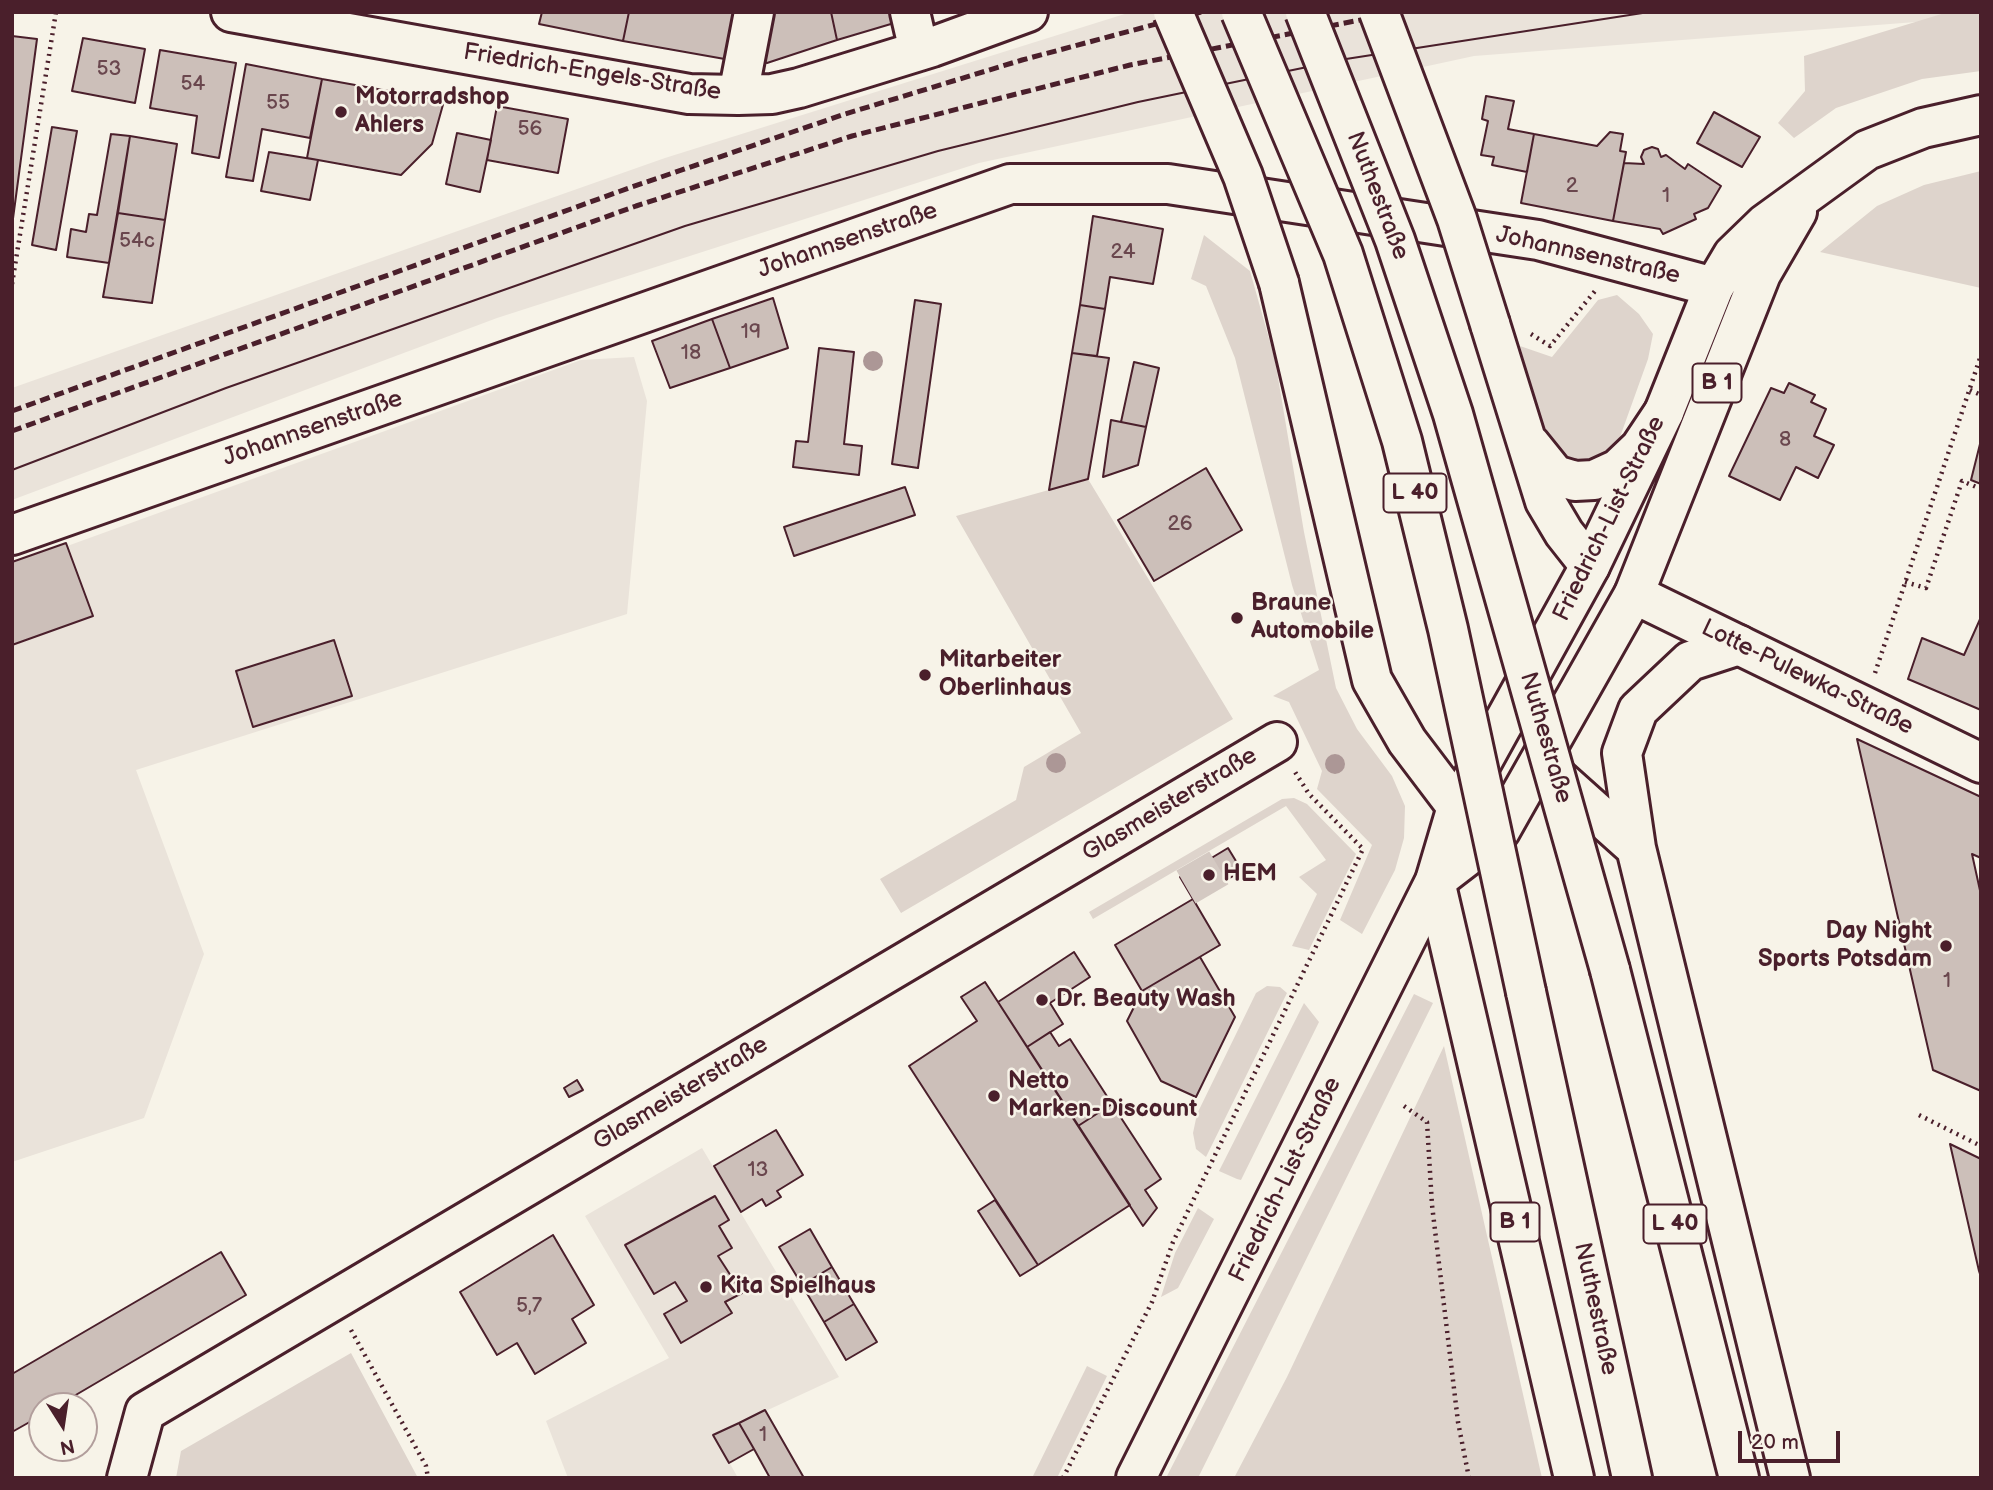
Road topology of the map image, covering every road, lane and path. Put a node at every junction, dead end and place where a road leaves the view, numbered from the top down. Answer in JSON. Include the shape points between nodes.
{"nodes":[{"id":1,"x":56,"y":12,"type":"edge"},
{"id":2,"x":232,"y":12,"type":"edge"},
{"id":3,"x":754,"y":12,"type":"edge"},
{"id":4,"x":910,"y":12,"type":"edge"},
{"id":5,"x":1028,"y":12,"type":"edge"},
{"id":6,"x":1173,"y":12,"type":"edge"},
{"id":7,"x":1241,"y":12,"type":"edge"},
{"id":8,"x":1305,"y":12,"type":"edge"},
{"id":9,"x":1379,"y":12,"type":"edge"},
{"id":10,"x":919,"y":51,"type":"junction"},
{"id":11,"x":738,"y":95,"type":"junction"},
{"id":12,"x":1981,"y":115,"type":"edge"},
{"id":13,"x":1819,"y":182,"type":"junction"},
{"id":14,"x":12,"y":284,"type":"edge"},
{"id":15,"x":1714,"y":287,"type":"junction"},
{"id":16,"x":1591,"y":299,"type":"dead end"},
{"id":17,"x":1549,"y":346,"type":"dead end"},
{"id":18,"x":1981,"y":355,"type":"edge"},
{"id":19,"x":1970,"y":390,"type":"junction"},
{"id":20,"x":1981,"y":395,"type":"edge"},
{"id":21,"x":1664,"y":412,"type":"junction"},
{"id":22,"x":1521,"y":430,"type":"junction"},
{"id":23,"x":1981,"y":489,"type":"edge"},
{"id":24,"x":12,"y":535,"type":"edge"},
{"id":25,"x":1590,"y":566,"type":"junction"},
{"id":26,"x":1905,"y":582,"type":"junction"},
{"id":27,"x":1634,"y":594,"type":"junction"},
{"id":28,"x":1739,"y":645,"type":"junction"},
{"id":29,"x":1864,"y":705,"type":"junction"},
{"id":30,"x":1277,"y":742,"type":"joint"},
{"id":31,"x":1539,"y":762,"type":"junction"},
{"id":32,"x":1981,"y":763,"type":"edge"},
{"id":33,"x":1457,"y":807,"type":"junction"},
{"id":34,"x":1500,"y":831,"type":"junction"},
{"id":35,"x":1636,"y":848,"type":"junction"},
{"id":36,"x":1435,"y":881,"type":"junction"},
{"id":37,"x":1404,"y":1106,"type":"dead end"},
{"id":38,"x":1919,"y":1115,"type":"dead end"},
{"id":39,"x":1981,"y":1146,"type":"edge"},
{"id":40,"x":335,"y":1299,"type":"junction"},
{"id":41,"x":127,"y":1478,"type":"edge"},
{"id":42,"x":428,"y":1478,"type":"edge"},
{"id":43,"x":1063,"y":1478,"type":"edge"},
{"id":44,"x":1136,"y":1478,"type":"edge"},
{"id":45,"x":1469,"y":1478,"type":"edge"},
{"id":46,"x":1574,"y":1478,"type":"edge"},
{"id":47,"x":1632,"y":1478,"type":"edge"},
{"id":48,"x":1739,"y":1478,"type":"edge"},
{"id":49,"x":1790,"y":1478,"type":"edge"}],
"edges":[{"from":1,"to":14,"type":"path"},
{"from":2,"to":11,"type":"main road","name":"Friedrich-Engels-Straße","via":[[689,94]]},
{"from":3,"to":11,"type":"main road"},
{"from":4,"to":10,"type":"main road"},
{"from":5,"to":10,"type":"main road","name":"Friedrich-Engels-Straße"},
{"from":6,"to":33,"type":"main road","bridge":true,"via":[[1243,176],[1279,283],[1372,680],[1406,741]]},
{"from":7,"to":47,"type":"main road","name":"Nuthestraße","number":"L 40","bridge":true,"via":[[1343,254],[1402,441],[1448,629]]},
{"from":8,"to":48,"type":"main road","name":"Nuthestraße","number":"L 40","bridge":true,"via":[[1395,240],[1453,414],[1611,970]]},
{"from":9,"to":22,"type":"main road","bridge":true,"via":[[1457,219]]},
{"from":10,"to":11,"type":"main road","name":"Friedrich-Engels-Straße","via":[[799,88]]},
{"from":12,"to":13,"type":"main road","name":"Friedrich-List-Straße","number":"B 1","via":[[1923,128],[1867,150]]},
{"from":13,"to":15,"type":"main road","name":"Friedrich-List-Straße","number":"B 1","via":[[1749,239],[1733,255]]},
{"from":13,"to":27,"type":"main road","name":"Friedrich-List-Straße","number":"B 1","via":[[1786,226],[1761,274]]},
{"from":15,"to":21,"type":"main road","name":"Friedrich-List-Straße","number":"B 1"},
{"from":15,"to":24,"type":"main road","name":"Johannsenstraße","via":[[1538,240],[1168,184],[1010,184]]},
{"from":16,"to":17,"type":"path"},
{"from":18,"to":19,"type":"path"},
{"from":19,"to":20,"type":"path"},
{"from":19,"to":26,"type":"path"},
{"from":21,"to":22,"type":"main road","via":[[1626,462],[1594,480],[1555,475]]},
{"from":21,"to":25,"type":"main road","name":"Friedrich-List-Straße","number":"B 1"},
{"from":22,"to":25,"type":"main road","name":"Lotte-Pulewka-Straße","via":[[1545,501]]},
{"from":23,"to":26,"type":"path","via":[[1962,481],[1926,588]]},
{"from":25,"to":27,"type":"main road","name":"Lotte-Pulewka-Straße"},
{"from":25,"to":33,"type":"main road","name":"Friedrich-List-Straße","number":"B 1"},
{"from":26,"to":29,"type":"path"},
{"from":27,"to":28,"type":"main road","name":"Lotte-Pulewka-Straße"},
{"from":27,"to":31,"type":"main road","name":"Friedrich-List-Straße","number":"B 1"},
{"from":28,"to":29,"type":"main road","name":"Lotte-Pulewka-Straße"},
{"from":28,"to":35,"type":"main road","via":[[1690,661],[1637,710],[1622,753]]},
{"from":29,"to":32,"type":"main road","name":"Lotte-Pulewka-Straße"},
{"from":30,"to":40,"type":"main road","name":"Glasmeisterstraße"},
{"from":30,"to":43,"type":"path","via":[[1309,794],[1363,849],[1173,1242],[1152,1301]]},
{"from":31,"to":34,"type":"main road","name":"Friedrich-List-Straße"},
{"from":31,"to":35,"type":"main road"},
{"from":33,"to":34,"type":"main road"},
{"from":33,"to":36,"type":"main road","name":"Friedrich-List-Straße","number":"B 1"},
{"from":34,"to":36,"type":"main road","name":"Friedrich-List-Straße"},
{"from":35,"to":49,"type":"main road"},
{"from":36,"to":44,"type":"main road","name":"Friedrich-List-Straße"},
{"from":36,"to":46,"type":"main road","number":"B 1"},
{"from":37,"to":45,"type":"path","via":[[1427,1122],[1434,1219]]},
{"from":38,"to":39,"type":"path"},
{"from":40,"to":41,"type":"main road","name":"Glasmeisterstraße","via":[[145,1412]]},
{"from":40,"to":42,"type":"path"}]}
